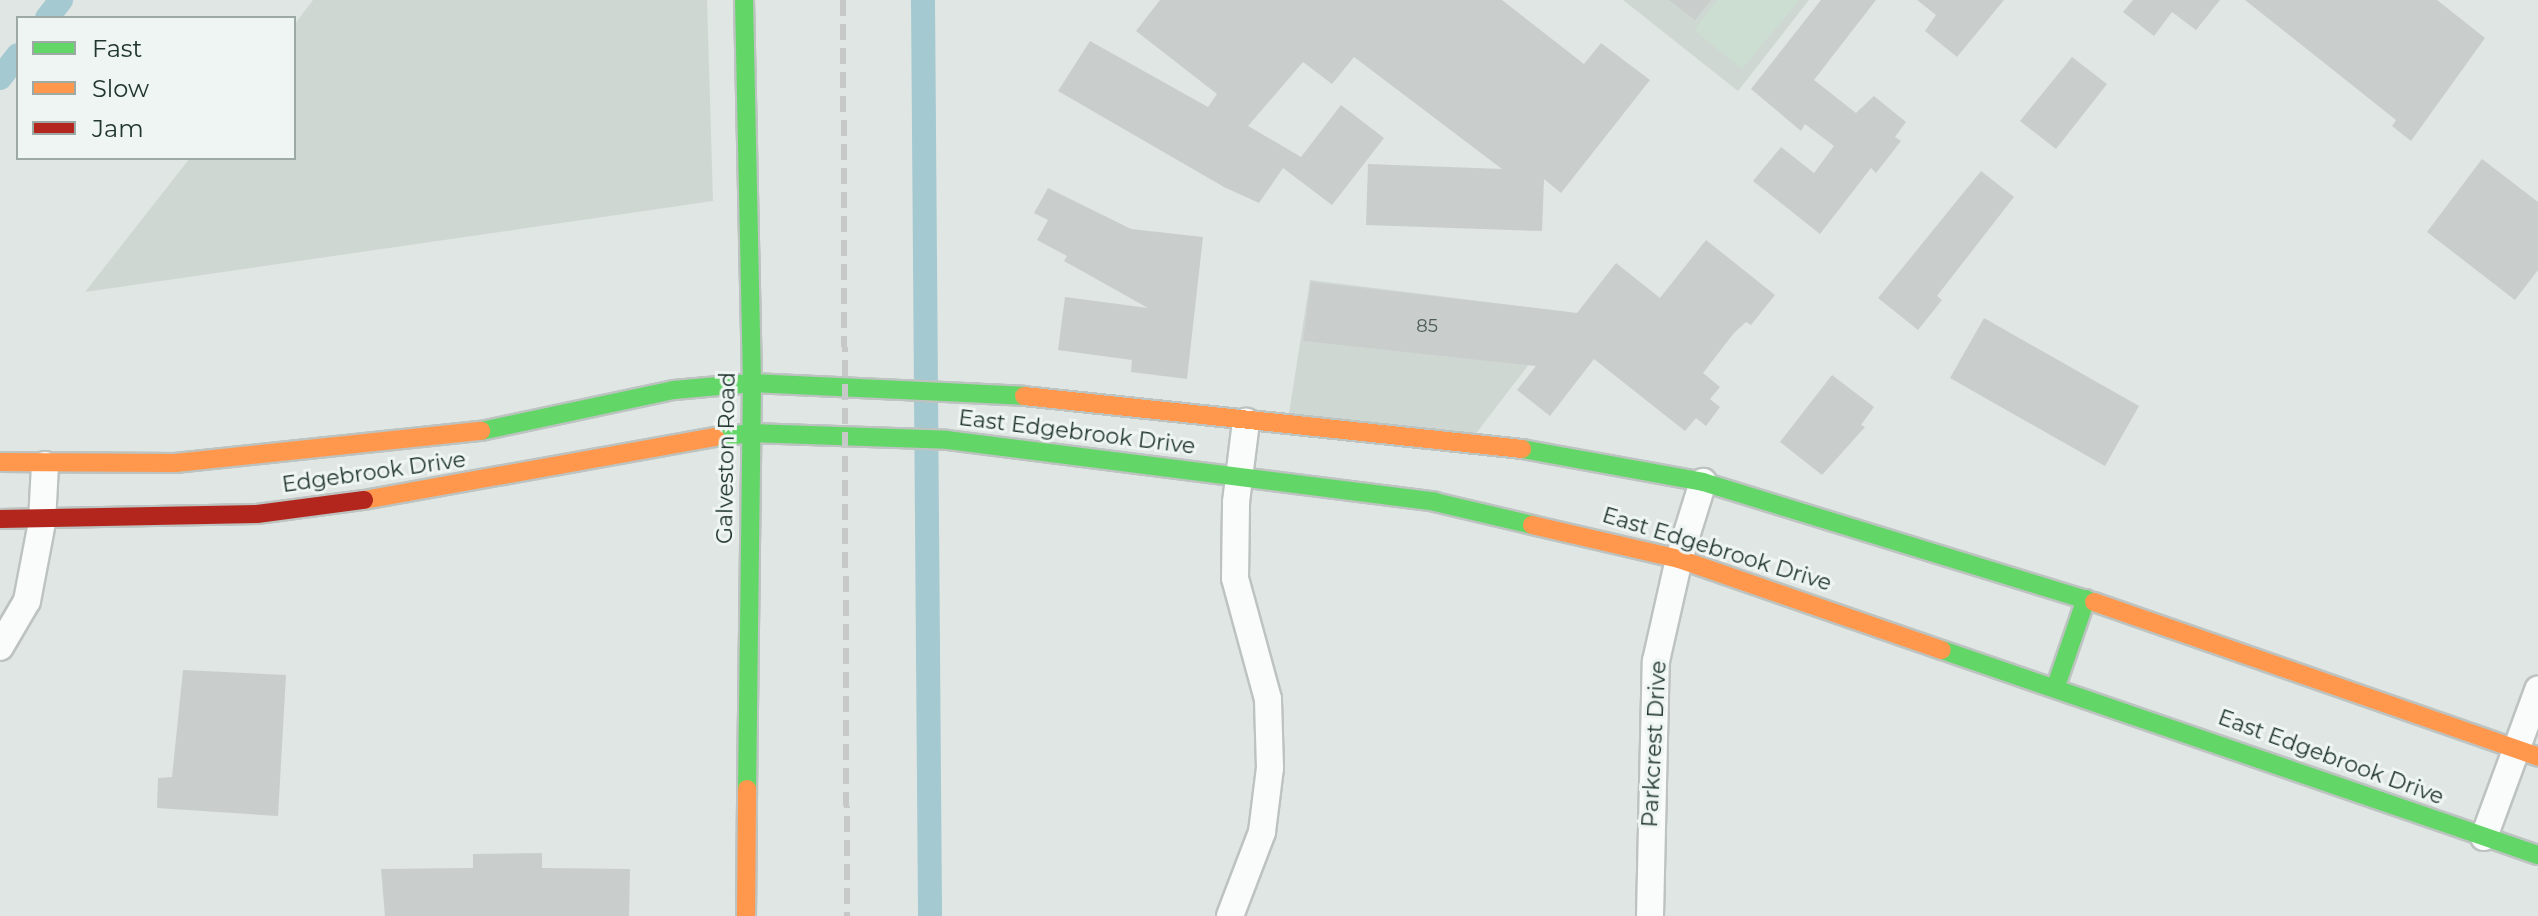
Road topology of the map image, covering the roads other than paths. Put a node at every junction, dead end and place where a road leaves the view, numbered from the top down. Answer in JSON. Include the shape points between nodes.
{"nodes":[{"id":1,"x":744,"y":0,"type":"edge"},
{"id":2,"x":752,"y":383,"type":"junction"},
{"id":3,"x":1246,"y":422,"type":"junction"},
{"id":4,"x":751,"y":433,"type":"junction"},
{"id":5,"x":0,"y":462,"type":"edge"},
{"id":6,"x":45,"y":465,"type":"junction"},
{"id":7,"x":1239,"y":477,"type":"junction"},
{"id":8,"x":1703,"y":482,"type":"junction"},
{"id":9,"x":0,"y":519,"type":"edge"},
{"id":10,"x":42,"y":522,"type":"junction"},
{"id":11,"x":1679,"y":559,"type":"junction"},
{"id":12,"x":2086,"y":599,"type":"junction"},
{"id":13,"x":0,"y":647,"type":"edge"},
{"id":14,"x":2056,"y":686,"type":"junction"},
{"id":15,"x":2538,"y":690,"type":"edge"},
{"id":16,"x":2526,"y":752,"type":"edge"},
{"id":17,"x":2484,"y":837,"type":"junction"},
{"id":18,"x":2538,"y":855,"type":"edge"},
{"id":19,"x":746,"y":916,"type":"edge"},
{"id":20,"x":1230,"y":916,"type":"edge"},
{"id":21,"x":1650,"y":916,"type":"edge"}],
"edges":[{"from":1,"to":2,"type":"main road","name":"Galveston Road"},
{"from":2,"to":3,"type":"main road","name":"East Edgebrook Drive","via":[[942,388]]},
{"from":2,"to":4,"type":"main road","name":"Galveston Road"},
{"from":2,"to":6,"type":"main road","name":"Edgebrook Drive","via":[[674,390],[368,452]]},
{"from":3,"to":7,"type":"street"},
{"from":3,"to":8,"type":"main road","name":"East Edgebrook Drive","via":[[1548,452]]},
{"from":4,"to":7,"type":"main road","name":"East Edgebrook Drive","via":[[947,440]]},
{"from":4,"to":10,"type":"main road","name":"Edgebrook Drive","via":[[677,441],[439,490],[371,491],[257,514]]},
{"from":4,"to":19,"type":"main road","name":"Galveston Road"},
{"from":5,"to":6,"type":"main road","name":"Edgebrook Drive"},
{"from":6,"to":10,"type":"street"},
{"from":7,"to":11,"type":"main road","name":"East Edgebrook Drive","via":[[1435,502]]},
{"from":7,"to":20,"type":"street","via":[[1235,578],[1268,699],[1270,768],[1262,832]]},
{"from":8,"to":11,"type":"street","name":"Parkcrest Drive"},
{"from":8,"to":12,"type":"main road","name":"East Edgebrook Drive"},
{"from":9,"to":10,"type":"main road","name":"Edgebrook Drive"},
{"from":10,"to":13,"type":"street","via":[[27,601]]},
{"from":11,"to":14,"type":"main road","name":"East Edgebrook Drive"},
{"from":11,"to":21,"type":"street","name":"Parkcrest Drive","via":[[1656,661]]},
{"from":12,"to":14,"type":"main road"},
{"from":12,"to":16,"type":"main road","name":"East Edgebrook Drive"},
{"from":14,"to":17,"type":"main road","name":"East Edgebrook Drive"},
{"from":15,"to":16,"type":"street"},
{"from":16,"to":17,"type":"street"},
{"from":17,"to":18,"type":"main road","name":"East Edgebrook Drive"}]}
